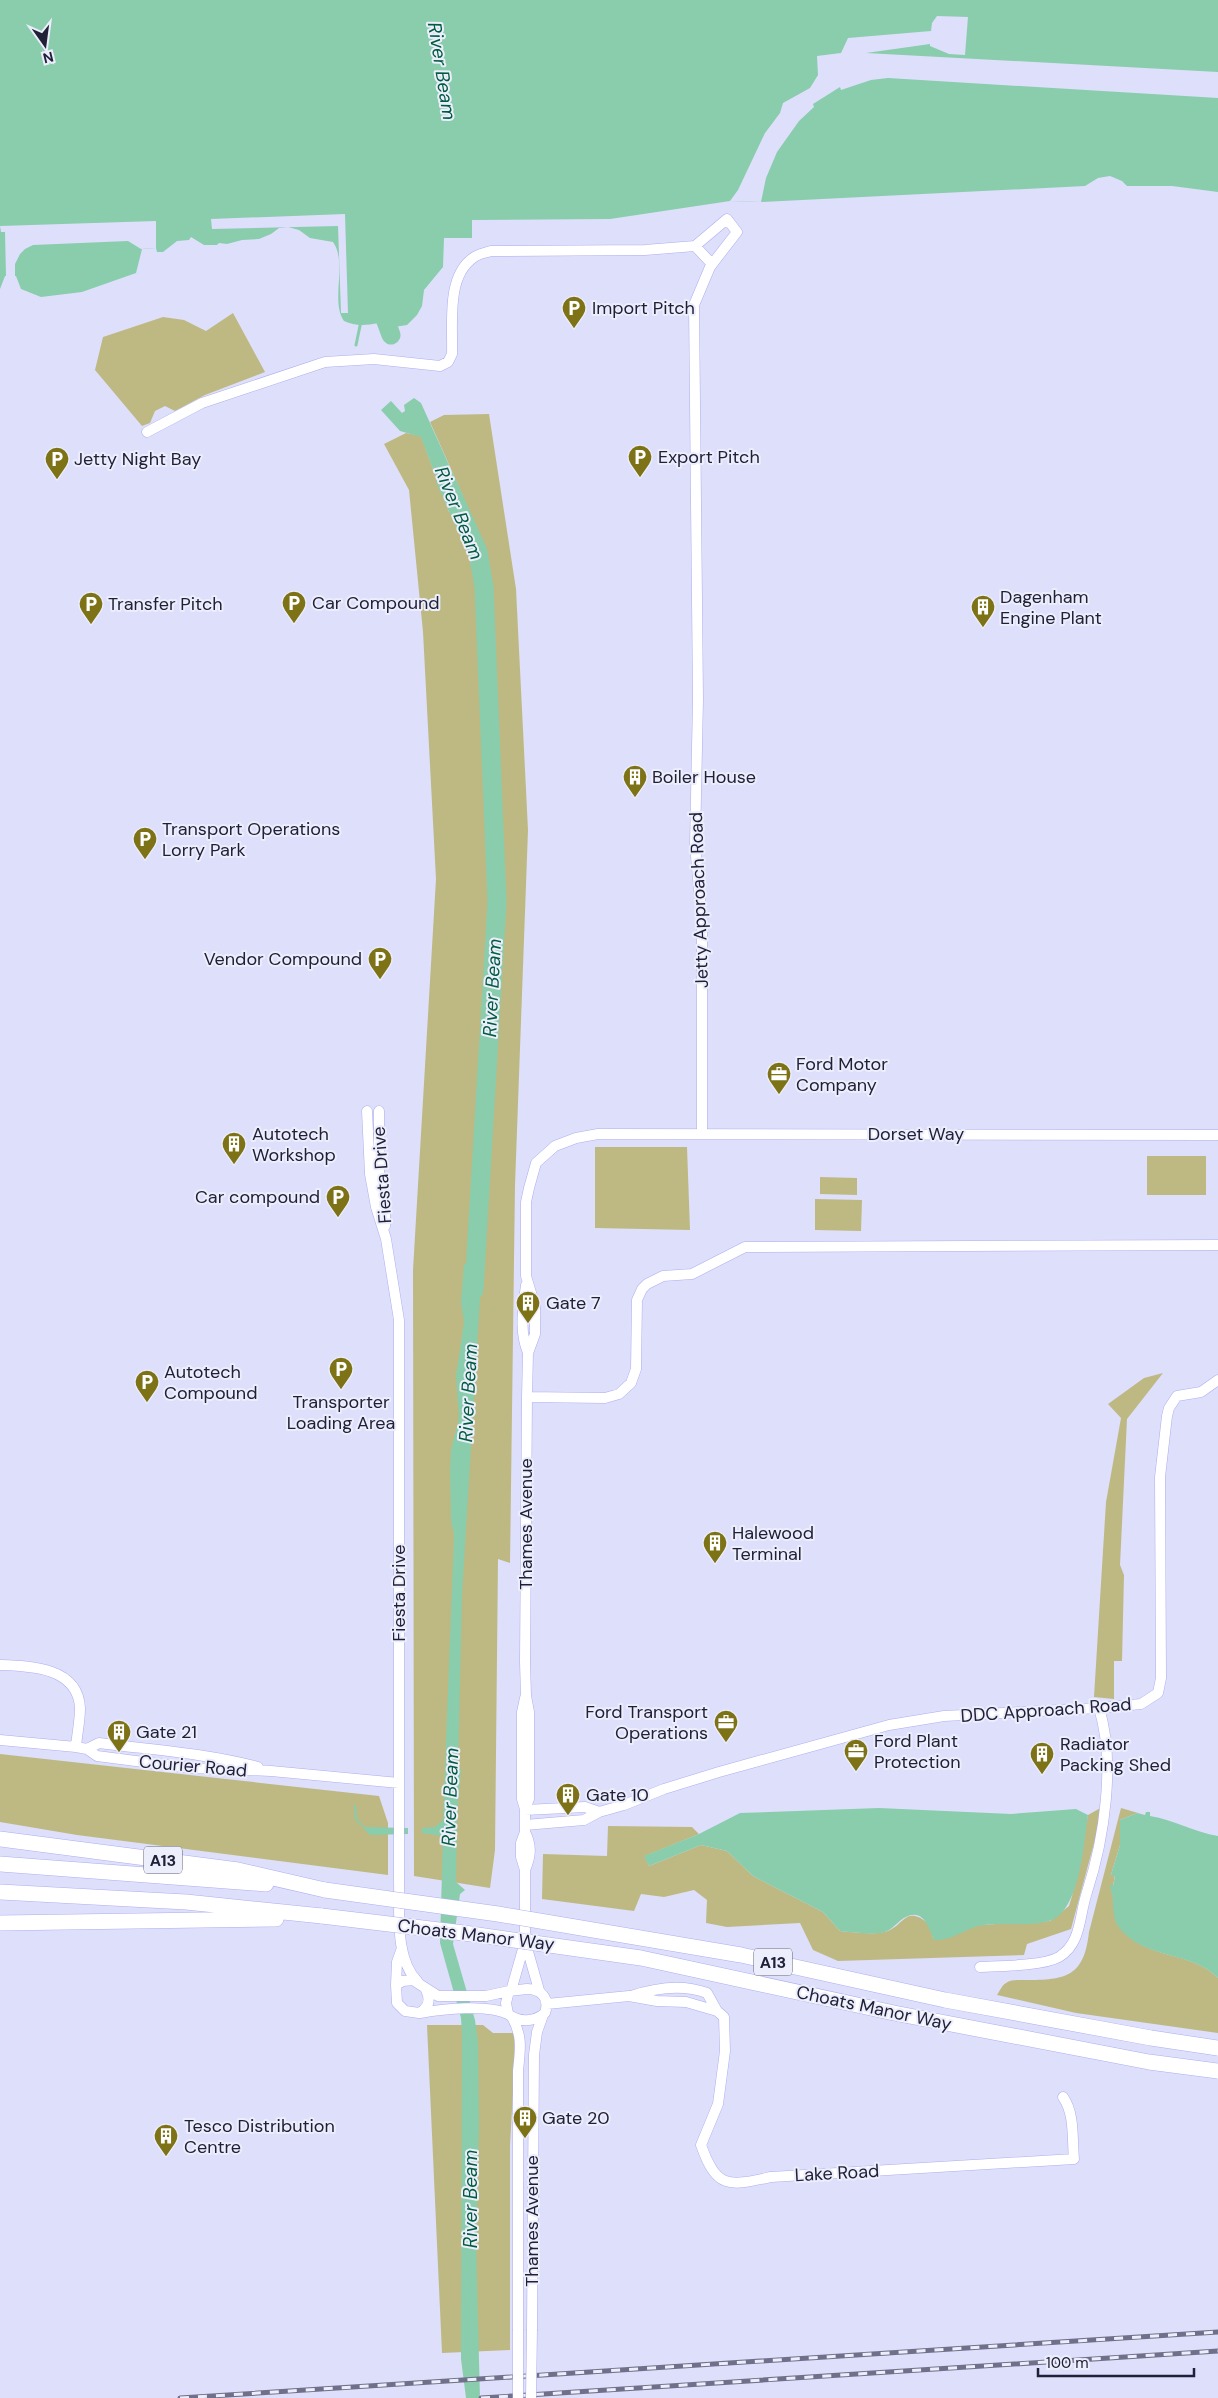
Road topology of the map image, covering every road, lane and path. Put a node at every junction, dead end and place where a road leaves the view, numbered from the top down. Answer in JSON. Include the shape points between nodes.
{"nodes":[{"id":1,"x":695,"y":246,"type":"junction"},
{"id":2,"x":712,"y":264,"type":"junction"},
{"id":3,"x":147,"y":432,"type":"dead end"},
{"id":4,"x":368,"y":1111,"type":"dead end"},
{"id":5,"x":379,"y":1111,"type":"dead end"},
{"id":6,"x":614,"y":1134,"type":"joint"},
{"id":7,"x":702,"y":1134,"type":"junction"},
{"id":8,"x":1218,"y":1135,"type":"edge"},
{"id":9,"x":386,"y":1239,"type":"junction"},
{"id":10,"x":1218,"y":1244,"type":"edge"},
{"id":11,"x":1218,"y":1380,"type":"edge"},
{"id":12,"x":527,"y":1397,"type":"junction"},
{"id":13,"x":0,"y":1665,"type":"edge"},
{"id":14,"x":1099,"y":1708,"type":"junction"},
{"id":15,"x":0,"y":1740,"type":"edge"},
{"id":16,"x":76,"y":1747,"type":"junction"},
{"id":17,"x":87,"y":1749,"type":"junction"},
{"id":18,"x":271,"y":1771,"type":"junction"},
{"id":19,"x":399,"y":1783,"type":"junction"},
{"id":20,"x":525,"y":1809,"type":"junction"},
{"id":21,"x":599,"y":1812,"type":"junction"},
{"id":22,"x":525,"y":1829,"type":"junction"},
{"id":23,"x":0,"y":1839,"type":"edge"},
{"id":24,"x":0,"y":1864,"type":"edge"},
{"id":25,"x":324,"y":1890,"type":"junction"},
{"id":26,"x":0,"y":1892,"type":"edge"},
{"id":27,"x":322,"y":1916,"type":"junction"},
{"id":28,"x":0,"y":1923,"type":"edge"},
{"id":29,"x":526,"y":1941,"type":"junction"},
{"id":30,"x":402,"y":1948,"type":"junction"},
{"id":31,"x":980,"y":1967,"type":"dead end"},
{"id":32,"x":418,"y":1982,"type":"junction"},
{"id":33,"x":396,"y":1985,"type":"junction"},
{"id":34,"x":426,"y":1990,"type":"junction"},
{"id":35,"x":539,"y":1990,"type":"junction"},
{"id":36,"x":510,"y":1991,"type":"junction"},
{"id":37,"x":631,"y":1996,"type":"junction"},
{"id":38,"x":547,"y":2004,"type":"junction"},
{"id":39,"x":717,"y":2011,"type":"junction"},
{"id":40,"x":419,"y":2013,"type":"junction"},
{"id":41,"x":543,"y":2015,"type":"junction"},
{"id":42,"x":510,"y":2016,"type":"junction"},
{"id":43,"x":1218,"y":2048,"type":"edge"},
{"id":44,"x":1218,"y":2071,"type":"edge"},
{"id":45,"x":1063,"y":2097,"type":"dead end"},
{"id":46,"x":518,"y":2398,"type":"edge"},
{"id":47,"x":532,"y":2398,"type":"edge"}],
"edges":[{"from":1,"to":2,"type":"street"},
{"from":1,"to":2,"type":"street","name":"Jetty Approach Road","via":[[727,219],[737,232]]},
{"from":1,"to":3,"type":"street","via":[[645,250],[491,251],[474,257],[460,270],[455,284],[452,354],[445,364],[434,366],[374,359],[325,362],[202,403]]},
{"from":2,"to":7,"type":"street","name":"Jetty Approach Road","via":[[694,305],[695,845],[702,923]]},
{"from":4,"to":9,"type":"street","name":"Fiesta Drive","via":[[370,1174]]},
{"from":5,"to":9,"type":"street","name":"Fiesta Drive","via":[[379,1173],[385,1204]]},
{"from":6,"to":7,"type":"street","name":"Dorset Way"},
{"from":6,"to":12,"type":"street","name":"Thames Avenue","via":[[586,1135],[565,1141],[536,1163],[526,1202],[527,1283],[535,1322],[535,1334],[528,1353]]},
{"from":7,"to":8,"type":"street","name":"Dorset Way"},
{"from":9,"to":19,"type":"street","name":"Fiesta Drive","via":[[398,1320]]},
{"from":10,"to":12,"type":"street","via":[[745,1247],[692,1274],[663,1276],[642,1289],[637,1300],[636,1369],[631,1383],[619,1394],[605,1398]]},
{"from":11,"to":14,"type":"street","name":"DDC Approach Road","via":[[1201,1392],[1177,1396],[1167,1416],[1160,1476],[1160,1687],[1152,1698],[1141,1704]]},
{"from":12,"to":20,"type":"street","name":"Thames Avenue","via":[[526,1696],[522,1712],[522,1799]]},
{"from":13,"to":16,"type":"street","via":[[37,1667],[67,1680],[79,1703]]},
{"from":14,"to":21,"type":"street","name":"DDC Approach Road","via":[[944,1716],[889,1724],[719,1772]]},
{"from":14,"to":31,"type":"street","via":[[1106,1728],[1106,1796],[1094,1872],[1073,1945],[1058,1958],[1029,1964]]},
{"from":15,"to":16,"type":"street","name":"Courier Road"},
{"from":16,"to":17,"type":"street","name":"Courier Road"},
{"from":17,"to":18,"type":"street","name":"Courier Road","via":[[97,1756],[113,1759],[212,1770]]},
{"from":17,"to":18,"type":"street","name":"Courier Road","via":[[99,1743],[181,1751]]},
{"from":18,"to":19,"type":"street","name":"Courier Road"},
{"from":19,"to":30,"type":"street","name":"Fiesta Drive"},
{"from":20,"to":21,"type":"street","via":[[585,1807]]},
{"from":20,"to":22,"type":"street","name":"Thames Avenue"},
{"from":21,"to":22,"type":"street","via":[[578,1822]]},
{"from":22,"to":29,"type":"street","name":"Thames Avenue","via":[[530,1842],[525,1870]]},
{"from":23,"to":25,"type":"highway","number":"A13","via":[[238,1870]]},
{"from":24,"to":25,"type":"highway","number":"A13"},
{"from":25,"to":43,"type":"highway","name":"Choats Manor Way","number":"A13","bridge":true,"via":[[647,1938],[741,1955],[964,2004]]},
{"from":26,"to":27,"type":"highway","number":"A13","via":[[186,1902]]},
{"from":27,"to":28,"type":"highway","number":"A13","via":[[235,1921]]},
{"from":27,"to":44,"type":"highway","name":"Choats Manor Way","number":"A13","bridge":true,"via":[[642,1958],[894,2013],[1148,2062]]},
{"from":29,"to":35,"type":"street","name":"Thames Avenue"},
{"from":29,"to":36,"type":"street","name":"Thames Avenue"},
{"from":30,"to":32,"type":"street","name":"Fiesta Drive","via":[[410,1973]]},
{"from":30,"to":33,"type":"street","name":"Fiesta Drive","via":[[397,1962]]},
{"from":32,"to":33,"type":"street","via":[[408,1980]]},
{"from":32,"to":34,"type":"street"},
{"from":33,"to":40,"type":"street","via":[[398,2005],[405,2011]]},
{"from":34,"to":36,"type":"street","via":[[438,1996],[486,1996]]},
{"from":34,"to":40,"type":"street","via":[[429,2003]]},
{"from":35,"to":36,"type":"street"},
{"from":35,"to":38,"type":"street"},
{"from":36,"to":42,"type":"street","via":[[506,2003]]},
{"from":37,"to":38,"type":"street"},
{"from":37,"to":39,"type":"street","via":[[686,2002]]},
{"from":37,"to":39,"type":"street","name":"Lake Road","via":[[688,1988],[707,1993]]},
{"from":38,"to":41,"type":"street"},
{"from":39,"to":45,"type":"street","name":"Lake Road","via":[[724,2017],[726,2035],[722,2079],[718,2104],[701,2146],[715,2176],[736,2184],[771,2177],[1074,2159],[1071,2119]]},
{"from":40,"to":42,"type":"street","via":[[497,2010]]},
{"from":41,"to":42,"type":"street","via":[[531,2020]]},
{"from":41,"to":47,"type":"street","name":"Thames Avenue","bridge":true,"via":[[536,2032],[534,2055]]},
{"from":42,"to":46,"type":"street","name":"Thames Avenue","bridge":true,"via":[[520,2031]]}]}
